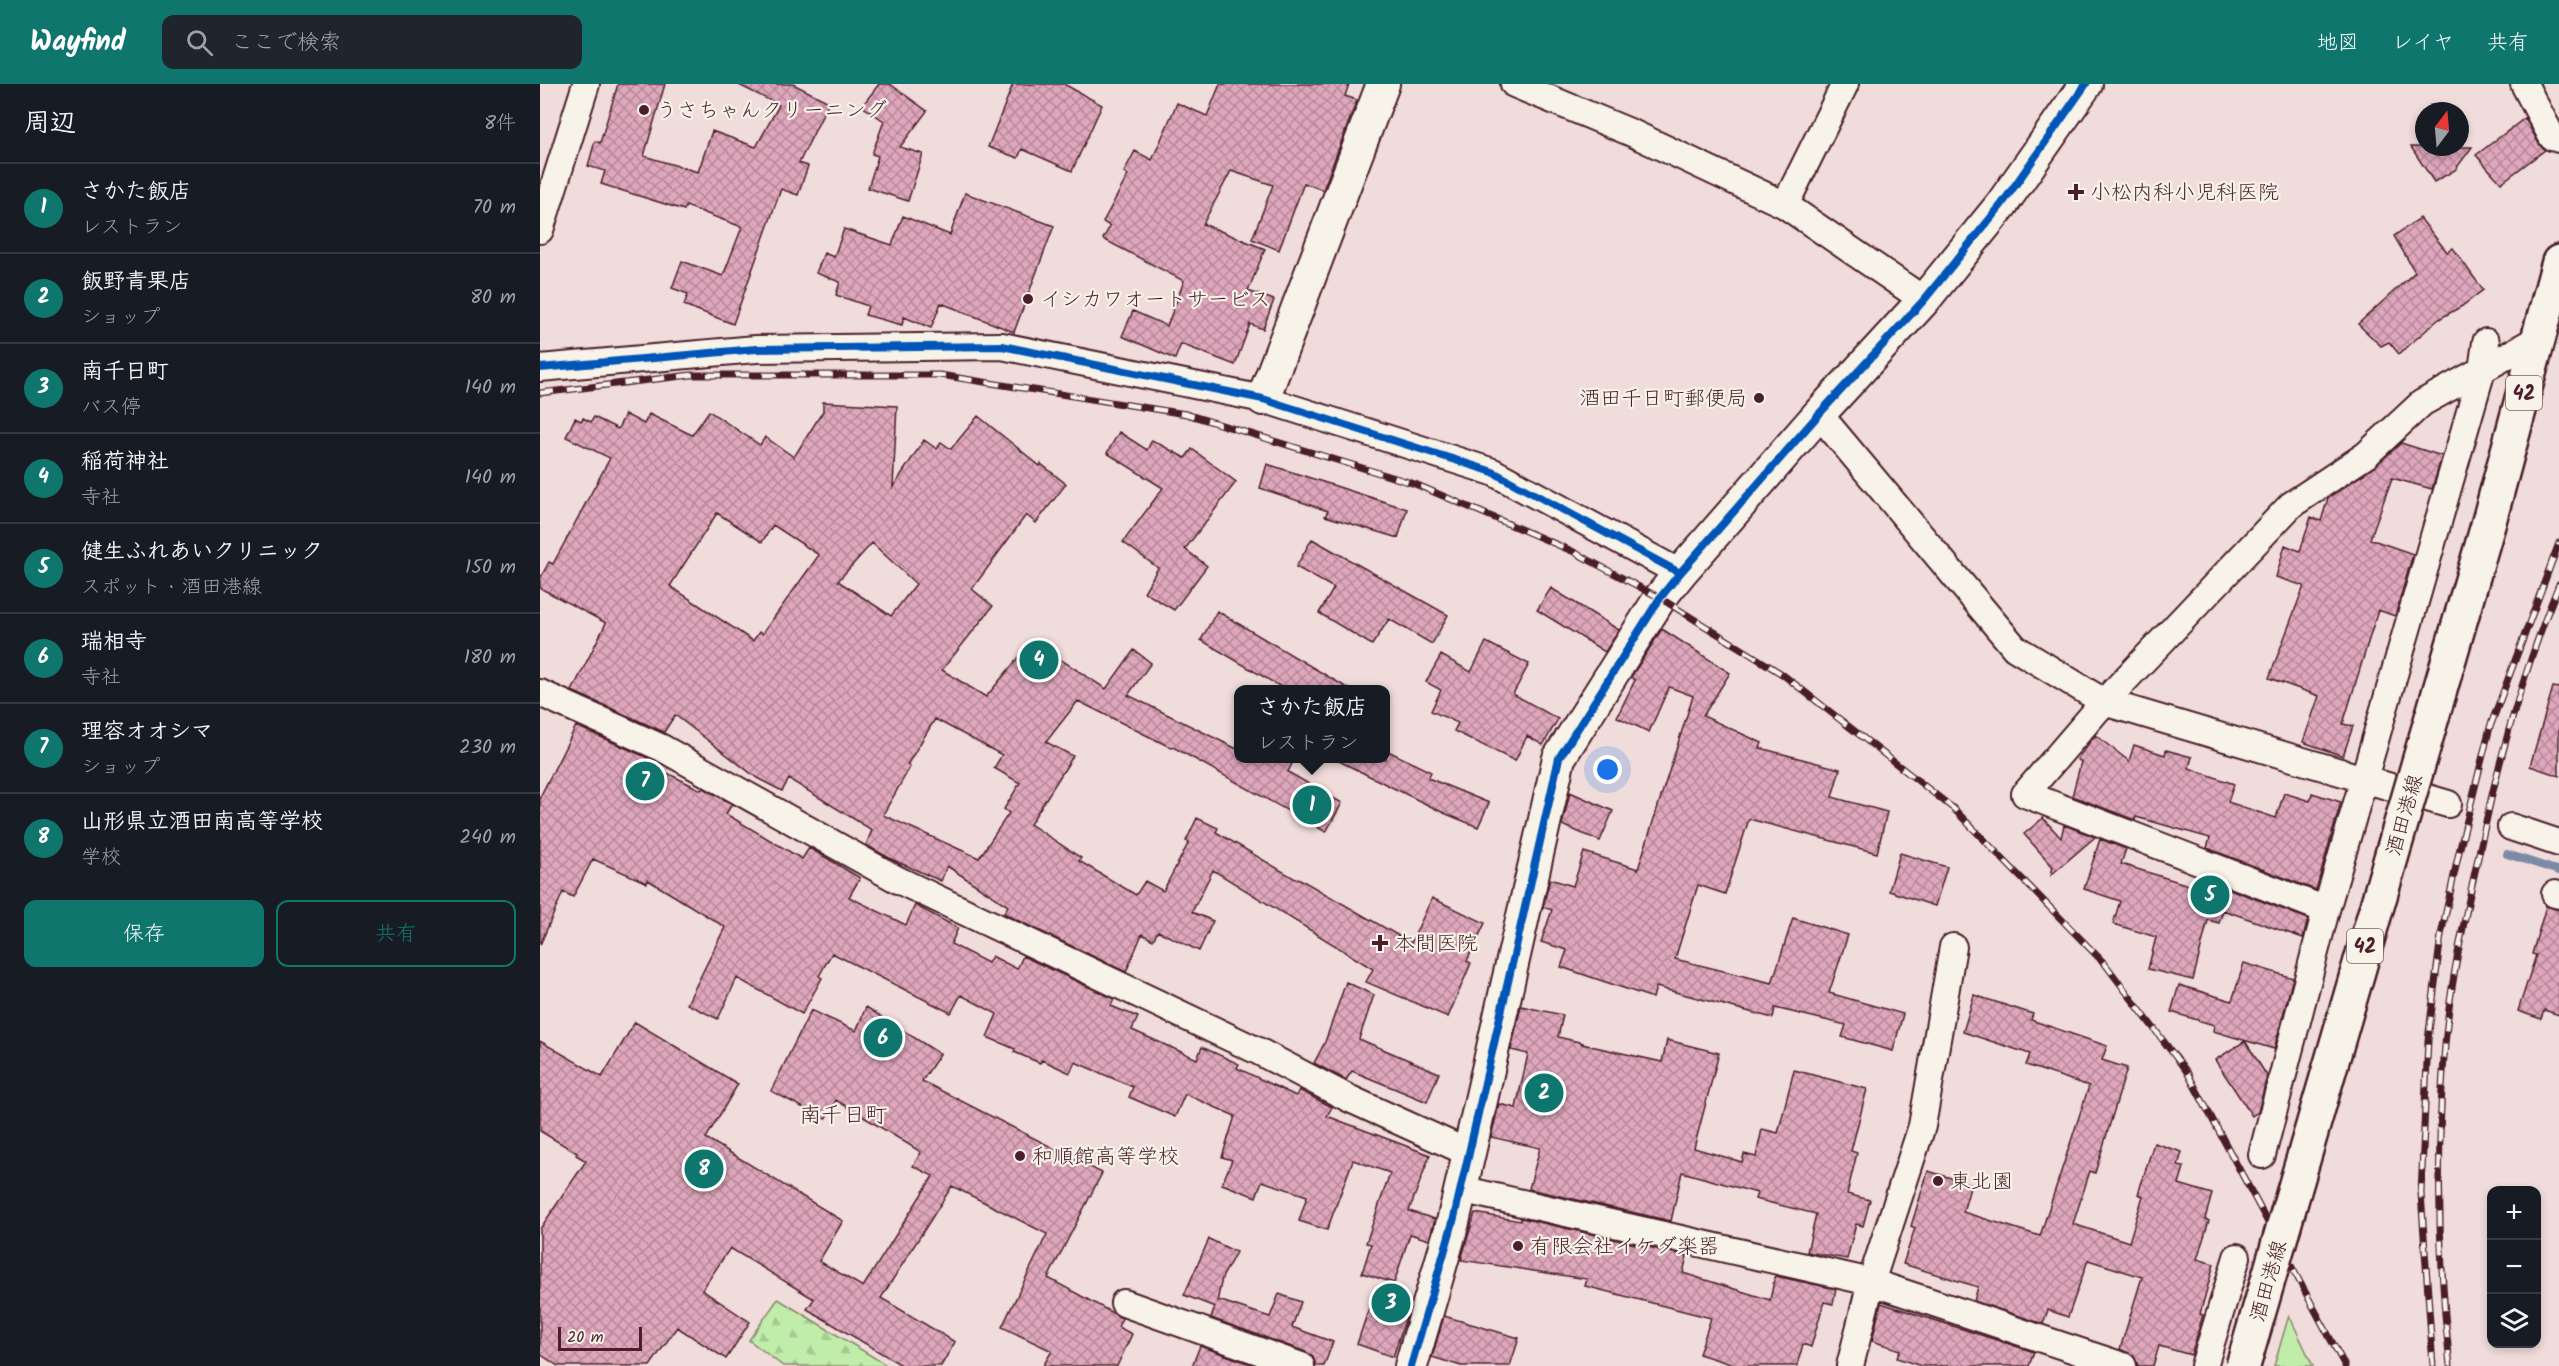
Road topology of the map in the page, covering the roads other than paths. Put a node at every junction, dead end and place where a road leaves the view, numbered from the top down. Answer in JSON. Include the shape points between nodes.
{"nodes":[{"id":1,"x":586,"y":84,"type":"edge"},
{"id":2,"x":1383,"y":84,"type":"edge"},
{"id":3,"x":1514,"y":84,"type":"edge"},
{"id":4,"x":1845,"y":84,"type":"edge"},
{"id":5,"x":2086,"y":84,"type":"edge"},
{"id":6,"x":2524,"y":84,"type":"edge"},
{"id":7,"x":2559,"y":139,"type":"edge"},
{"id":8,"x":544,"y":202,"type":"edge"},
{"id":9,"x":1785,"y":205,"type":"junction"},
{"id":10,"x":540,"y":230,"type":"edge"},
{"id":11,"x":2559,"y":262,"type":"edge"},
{"id":12,"x":1924,"y":300,"type":"junction"},
{"id":13,"x":2539,"y":338,"type":"junction"},
{"id":14,"x":2486,"y":342,"type":"dead end"},
{"id":15,"x":540,"y":368,"type":"edge"},
{"id":16,"x":2482,"y":370,"type":"junction"},
{"id":17,"x":1263,"y":399,"type":"junction"},
{"id":18,"x":1819,"y":414,"type":"junction"},
{"id":19,"x":1680,"y":573,"type":"junction"},
{"id":20,"x":540,"y":693,"type":"edge"},
{"id":21,"x":2104,"y":702,"type":"junction"},
{"id":22,"x":2363,"y":779,"type":"junction"},
{"id":23,"x":2448,"y":804,"type":"dead end"},
{"id":24,"x":2511,"y":827,"type":"dead end"},
{"id":25,"x":2559,"y":843,"type":"edge"},
{"id":26,"x":2326,"y":909,"type":"junction"},
{"id":27,"x":1953,"y":947,"type":"dead end"},
{"id":28,"x":1469,"y":1153,"type":"junction"},
{"id":29,"x":2262,"y":1155,"type":"dead end"},
{"id":30,"x":1460,"y":1189,"type":"junction"},
{"id":31,"x":2237,"y":1257,"type":"dead end"},
{"id":32,"x":1871,"y":1282,"type":"junction"},
{"id":33,"x":1124,"y":1303,"type":"dead end"},
{"id":34,"x":1301,"y":1366,"type":"edge"},
{"id":35,"x":1411,"y":1366,"type":"edge"},
{"id":36,"x":1850,"y":1366,"type":"edge"},
{"id":37,"x":2123,"y":1366,"type":"edge"},
{"id":38,"x":2204,"y":1366,"type":"edge"},
{"id":39,"x":2243,"y":1366,"type":"edge"}],
"edges":[{"from":1,"to":8,"type":"street"},
{"from":2,"to":17,"type":"street"},
{"from":3,"to":9,"type":"street","via":[[1632,133]]},
{"from":4,"to":9,"type":"street"},
{"from":5,"to":12,"type":"street","via":[[2002,204]]},
{"from":6,"to":7,"type":"street","via":[[2552,137]]},
{"from":8,"to":10,"type":"street"},
{"from":9,"to":12,"type":"street"},
{"from":11,"to":13,"type":"main road","name":"酒田港線","number":"42"},
{"from":12,"to":18,"type":"street"},
{"from":13,"to":16,"type":"street"},
{"from":13,"to":39,"type":"main road","name":"酒田港線","number":"42","bridge":true},
{"from":14,"to":16,"type":"street"},
{"from":15,"to":17,"type":"street","via":[[756,349],[1002,346]]},
{"from":16,"to":21,"type":"street","via":[[2422,403],[2366,455],[2291,505]]},
{"from":16,"to":22,"type":"street"},
{"from":17,"to":19,"type":"street","via":[[1493,472]]},
{"from":18,"to":19,"type":"street"},
{"from":18,"to":21,"type":"street","via":[[2015,648]]},
{"from":19,"to":28,"type":"street","via":[[1660,598],[1559,758]]},
{"from":20,"to":28,"type":"street","via":[[662,748],[898,880]]},
{"from":21,"to":22,"type":"street"},
{"from":21,"to":26,"type":"street","via":[[2025,794]]},
{"from":22,"to":23,"type":"street"},
{"from":22,"to":26,"type":"street"},
{"from":24,"to":25,"type":"street"},
{"from":26,"to":29,"type":"street"},
{"from":27,"to":32,"type":"street","via":[[1922,1126]]},
{"from":28,"to":30,"type":"street"},
{"from":30,"to":32,"type":"street"},
{"from":30,"to":35,"type":"street"},
{"from":31,"to":38,"type":"street"},
{"from":32,"to":36,"type":"street"},
{"from":32,"to":37,"type":"street"},
{"from":33,"to":34,"type":"street"}]}
